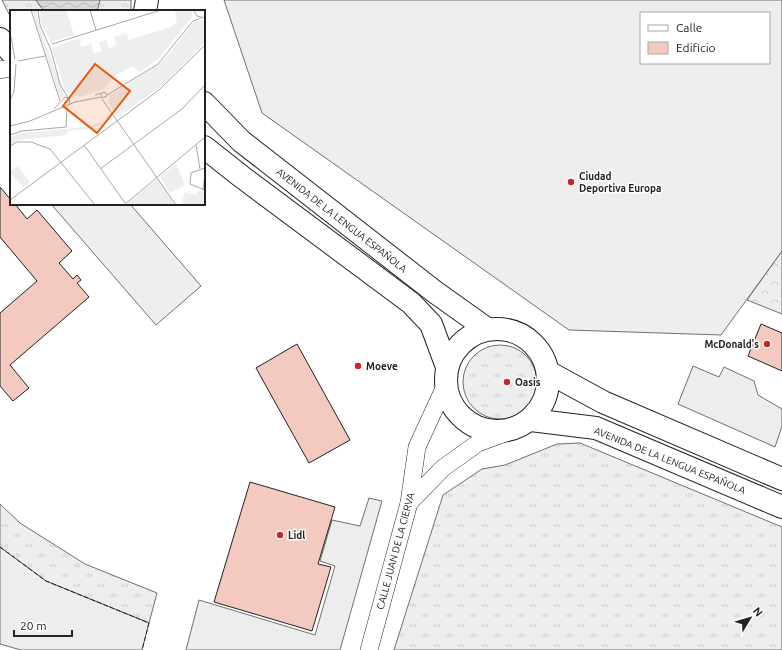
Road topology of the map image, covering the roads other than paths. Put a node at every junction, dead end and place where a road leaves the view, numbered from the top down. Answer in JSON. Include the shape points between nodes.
{"nodes":[{"id":1,"x":0,"y":39,"type":"edge"},
{"id":2,"x":10,"y":51,"type":"edge"},
{"id":3,"x":10,"y":68,"type":"edge"},
{"id":4,"x":0,"y":70,"type":"edge"},
{"id":5,"x":205,"y":104,"type":"edge"},
{"id":6,"x":205,"y":147,"type":"edge"},
{"id":7,"x":487,"y":329,"type":"junction"},
{"id":8,"x":548,"y":372,"type":"junction"},
{"id":9,"x":447,"y":376,"type":"junction"},
{"id":10,"x":522,"y":425,"type":"junction"},
{"id":11,"x":782,"y":479,"type":"edge"},
{"id":12,"x":409,"y":503,"type":"junction"},
{"id":13,"x":782,"y":507,"type":"edge"},
{"id":14,"x":368,"y":650,"type":"edge"}],
"edges":[{"from":1,"to":2,"type":"highway"},
{"from":3,"to":4,"type":"street"},
{"from":5,"to":7,"type":"highway","name":"AVENIDA DE LA LENGUA ESPAÑOLA","via":[[241,142],[435,292]]},
{"from":6,"to":9,"type":"highway","via":[[411,304],[431,324]]},
{"from":7,"to":8,"type":"highway","via":[[502,328],[520,333],[535,345],[545,360]]},
{"from":7,"to":9,"type":"highway","via":[[470,336],[454,351]]},
{"from":8,"to":10,"type":"highway","via":[[548,390],[542,406]]},
{"from":8,"to":11,"type":"highway","via":[[603,402]]},
{"from":9,"to":10,"type":"highway","via":[[450,402],[461,418],[476,427],[495,432]]},
{"from":9,"to":12,"type":"street","name":"CALLE JUAN DE LA CIERVA","via":[[417,447]]},
{"from":10,"to":12,"type":"street","via":[[478,443],[443,468]]},
{"from":10,"to":13,"type":"highway","name":"AVENIDA DE LA LENGUA ESPAÑOLA","via":[[596,428]]},
{"from":12,"to":14,"type":"street","name":"CALLE JUAN DE LA CIERVA"}]}
